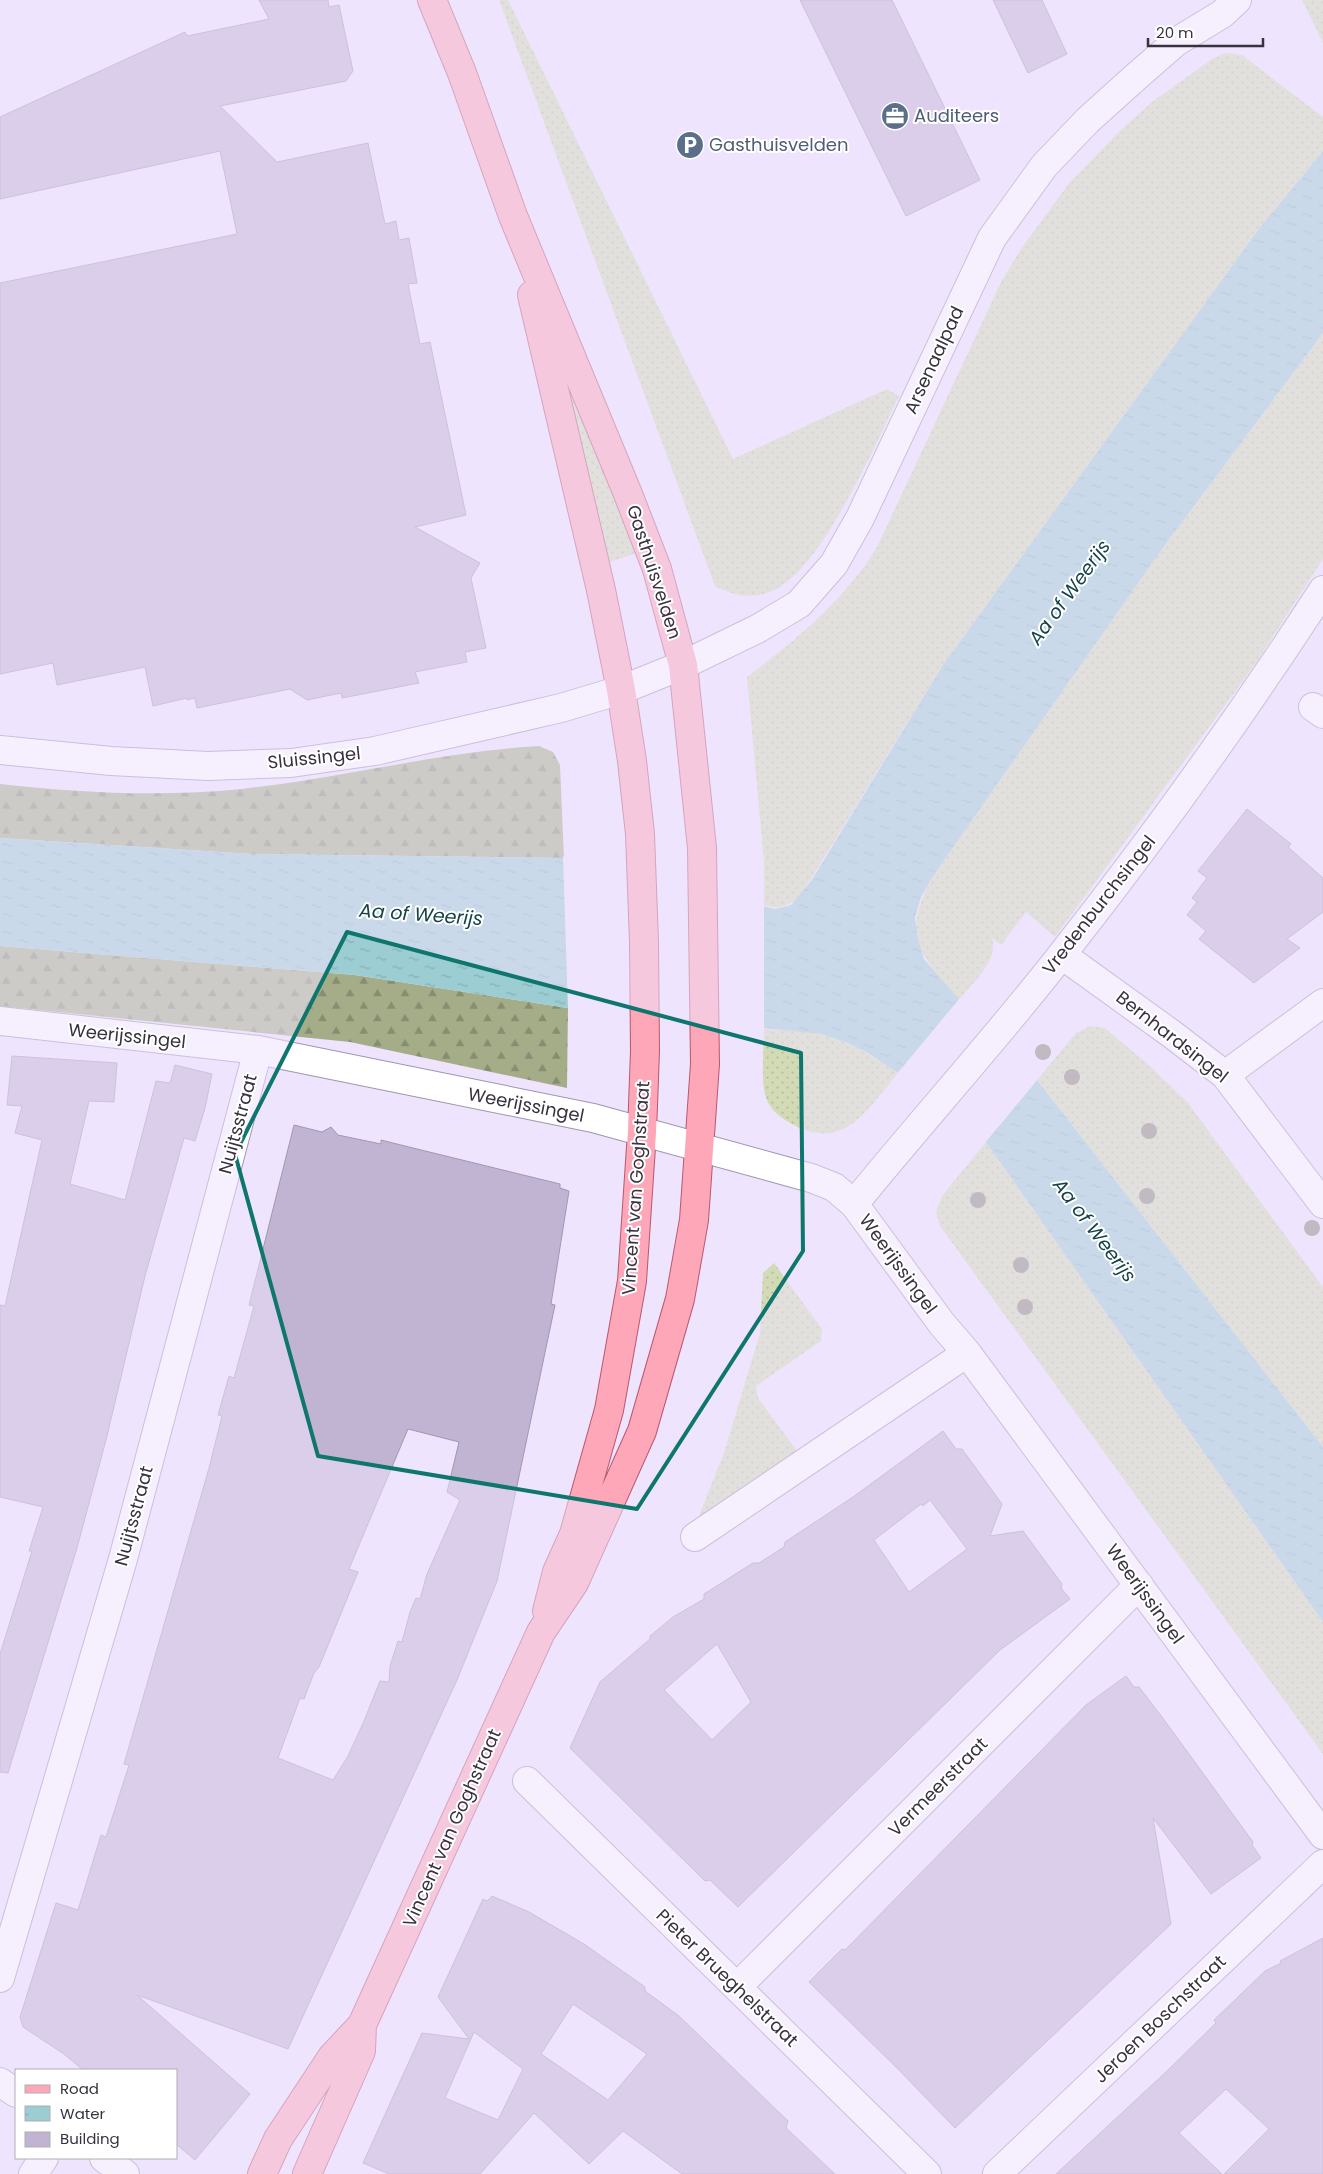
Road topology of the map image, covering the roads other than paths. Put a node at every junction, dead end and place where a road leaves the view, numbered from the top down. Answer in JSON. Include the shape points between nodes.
{"nodes":[{"id":1,"x":432,"y":0,"type":"edge"},
{"id":2,"x":1237,"y":0,"type":"edge"},
{"id":3,"x":513,"y":216,"type":"junction"},
{"id":4,"x":1323,"y":590,"type":"edge"},
{"id":5,"x":683,"y":665,"type":"junction"},
{"id":6,"x":621,"y":690,"type":"junction"},
{"id":7,"x":0,"y":750,"type":"edge"},
{"id":8,"x":644,"y":942,"type":"joint"},
{"id":9,"x":704,"y":950,"type":"joint"},
{"id":10,"x":1062,"y":955,"type":"junction"},
{"id":11,"x":1323,"y":1004,"type":"edge"},
{"id":12,"x":0,"y":1021,"type":"edge"},
{"id":13,"x":258,"y":1050,"type":"junction"},
{"id":14,"x":1225,"y":1075,"type":"junction"},
{"id":15,"x":642,"y":1132,"type":"junction"},
{"id":16,"x":700,"y":1148,"type":"junction"},
{"id":17,"x":854,"y":1204,"type":"junction"},
{"id":18,"x":1323,"y":1204,"type":"edge"},
{"id":19,"x":968,"y":1353,"type":"junction"},
{"id":20,"x":695,"y":1537,"type":"dead end"},
{"id":21,"x":1140,"y":1585,"type":"junction"},
{"id":22,"x":541,"y":1632,"type":"junction"},
{"id":23,"x":527,"y":1781,"type":"dead end"},
{"id":24,"x":1323,"y":1835,"type":"edge"},
{"id":25,"x":1323,"y":1864,"type":"edge"},
{"id":26,"x":0,"y":1978,"type":"edge"},
{"id":27,"x":737,"y":1987,"type":"junction"},
{"id":28,"x":362,"y":2025,"type":"junction"},
{"id":29,"x":0,"y":2082,"type":"edge"},
{"id":30,"x":15,"y":2092,"type":"edge"},
{"id":31,"x":43,"y":2159,"type":"edge"},
{"id":32,"x":105,"y":2159,"type":"edge"},
{"id":33,"x":33,"y":2174,"type":"edge"},
{"id":34,"x":125,"y":2174,"type":"edge"},
{"id":35,"x":262,"y":2174,"type":"edge"},
{"id":36,"x":307,"y":2174,"type":"edge"},
{"id":37,"x":927,"y":2174,"type":"edge"},
{"id":38,"x":997,"y":2174,"type":"edge"}],
"edges":[{"from":1,"to":3,"type":"main road","name":"Gasthuisvelden"},
{"from":2,"to":5,"type":"street","name":"Arsenaalpad","via":[[1222,14],[1176,42],[1088,120],[1044,166],[992,238],[860,518],[834,564],[799,604],[759,628]]},
{"from":3,"to":5,"type":"main road","name":"Gasthuisvelden","via":[[654,561]]},
{"from":3,"to":6,"type":"main road","name":"Gasthuisvelden","via":[[601,590]]},
{"from":4,"to":10,"type":"street","name":"Vredenburchsingel","via":[[1268,676],[1167,818]]},
{"from":5,"to":6,"type":"street","name":"Arsenaalpad"},
{"from":5,"to":9,"type":"main road","name":"Gasthuisvelden","via":[[702,848]]},
{"from":6,"to":7,"type":"street","name":"Sluissingel","via":[[561,708],[375,751],[291,763],[208,766]]},
{"from":6,"to":8,"type":"main road","name":"Gasthuisvelden","via":[[640,834]]},
{"from":8,"to":15,"type":"main road","name":"Vincent van Goghstraat"},
{"from":9,"to":16,"type":"main road","name":"Vincent van Goghstraat"},
{"from":10,"to":14,"type":"street","name":"Bernhardsingel"},
{"from":10,"to":17,"type":"street","name":"Vredenburchsingel"},
{"from":11,"to":14,"type":"street"},
{"from":12,"to":13,"type":"street","name":"Weerijssingel"},
{"from":13,"to":15,"type":"street","name":"Weerijssingel","via":[[593,1118]]},
{"from":13,"to":26,"type":"street","name":"Nuijtsstraat","via":[[123,1559]]},
{"from":14,"to":18,"type":"street","name":"Bernhardsingel"},
{"from":15,"to":16,"type":"street","name":"Weerijssingel"},
{"from":15,"to":22,"type":"main road","name":"Vincent van Goghstraat","via":[[632,1281],[609,1410],[574,1534],[557,1572]]},
{"from":16,"to":17,"type":"street","name":"Weerijssingel","via":[[823,1182]]},
{"from":16,"to":22,"type":"main road","name":"Vincent van Goghstraat","via":[[694,1220],[680,1299],[642,1431],[574,1583]]},
{"from":17,"to":19,"type":"street","name":"Weerijssingel","via":[[942,1324]]},
{"from":19,"to":20,"type":"street"},
{"from":19,"to":21,"type":"street","name":"Weerijssingel"},
{"from":21,"to":24,"type":"street","name":"Weerijssingel"},
{"from":21,"to":27,"type":"street","name":"Vermeerstraat"},
{"from":22,"to":28,"type":"main road","name":"Vincent van Goghstraat"},
{"from":23,"to":27,"type":"street","name":"Pieter Brueghelstraat"},
{"from":25,"to":38,"type":"street","name":"Jeroen Boschstraat"},
{"from":27,"to":37,"type":"street","name":"Pieter Brueghelstraat"},
{"from":28,"to":35,"type":"main road","name":"Vincent van Goghstraat","via":[[332,2057],[278,2139]]},
{"from":28,"to":36,"type":"main road","name":"Vincent van Goghstraat","via":[[362,2051]]},
{"from":29,"to":30,"type":"street"},
{"from":31,"to":33,"type":"street"},
{"from":32,"to":34,"type":"street"}]}
